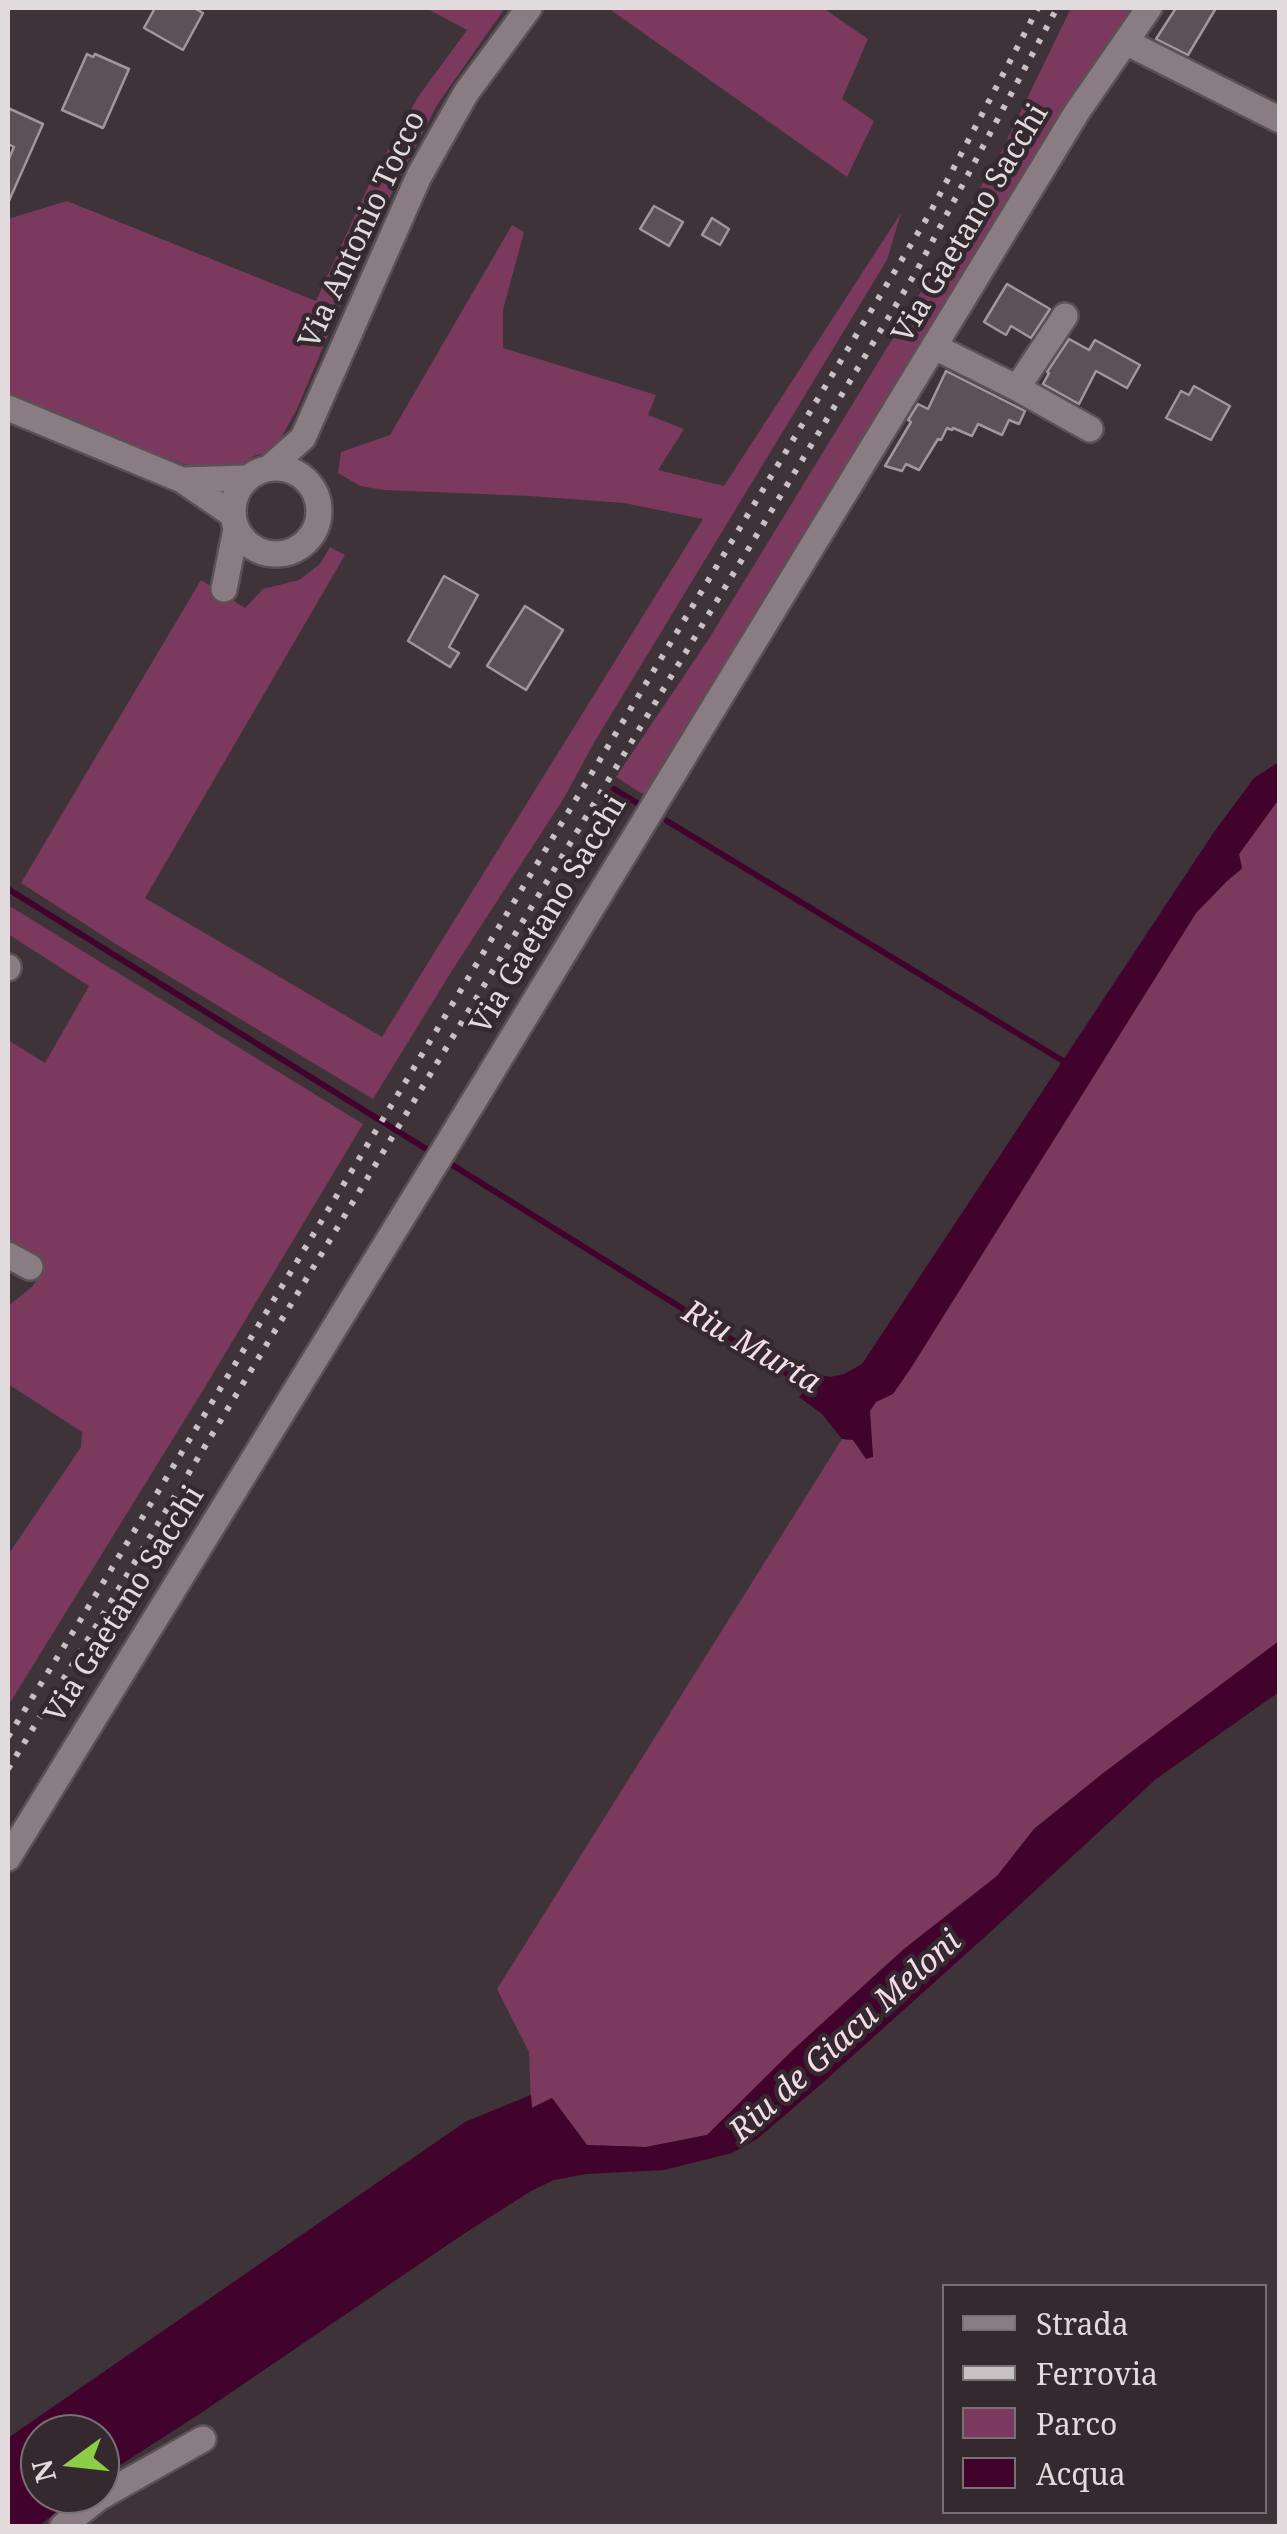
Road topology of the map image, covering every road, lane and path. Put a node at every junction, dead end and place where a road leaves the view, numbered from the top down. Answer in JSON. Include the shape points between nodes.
{"nodes":[{"id":1,"x":529,"y":8,"type":"edge"},
{"id":2,"x":1149,"y":8,"type":"edge"},
{"id":3,"x":1126,"y":42,"type":"junction"},
{"id":4,"x":1280,"y":120,"type":"edge"},
{"id":5,"x":1065,"y":316,"type":"dead end"},
{"id":6,"x":934,"y":347,"type":"junction"},
{"id":7,"x":1017,"y":388,"type":"junction"},
{"id":8,"x":8,"y":408,"type":"edge"},
{"id":9,"x":1090,"y":429,"type":"dead end"},
{"id":10,"x":304,"y":438,"type":"junction"},
{"id":11,"x":258,"y":473,"type":"junction"},
{"id":12,"x":305,"y":478,"type":"junction"},
{"id":13,"x":182,"y":480,"type":"junction"},
{"id":14,"x":235,"y":522,"type":"junction"},
{"id":15,"x":269,"y":554,"type":"junction"},
{"id":16,"x":8,"y":1858,"type":"edge"},
{"id":17,"x":203,"y":2439,"type":"dead end"},
{"id":18,"x":62,"y":2526,"type":"edge"}],
"edges":[{"from":1,"to":10,"type":"street","name":"Via Antonio Tocco","via":[[466,93],[419,176]]},
{"from":2,"to":3,"type":"street","name":"Via Gaetano Sacchi"},
{"from":3,"to":4,"type":"street"},
{"from":3,"to":6,"type":"street","name":"Via Gaetano Sacchi"},
{"from":5,"to":7,"type":"street"},
{"from":6,"to":7,"type":"street"},
{"from":6,"to":16,"type":"street","name":"Via Gaetano Sacchi"},
{"from":7,"to":9,"type":"street"},
{"from":8,"to":13,"type":"street"},
{"from":10,"to":11,"type":"street","name":"Via Antonio Tocco"},
{"from":10,"to":12,"type":"street","name":"Via Antonio Tocco"},
{"from":11,"to":12,"type":"street","via":[[282,468]]},
{"from":11,"to":13,"type":"street"},
{"from":11,"to":14,"type":"street","via":[[239,489]]},
{"from":12,"to":15,"type":"street","via":[[319,502],[315,530],[296,550]]},
{"from":13,"to":14,"type":"street"},
{"from":14,"to":15,"type":"street","via":[[244,540]]},
{"from":14,"to":15,"type":"street","via":[[224,589]]},
{"from":17,"to":18,"type":"street"}]}
